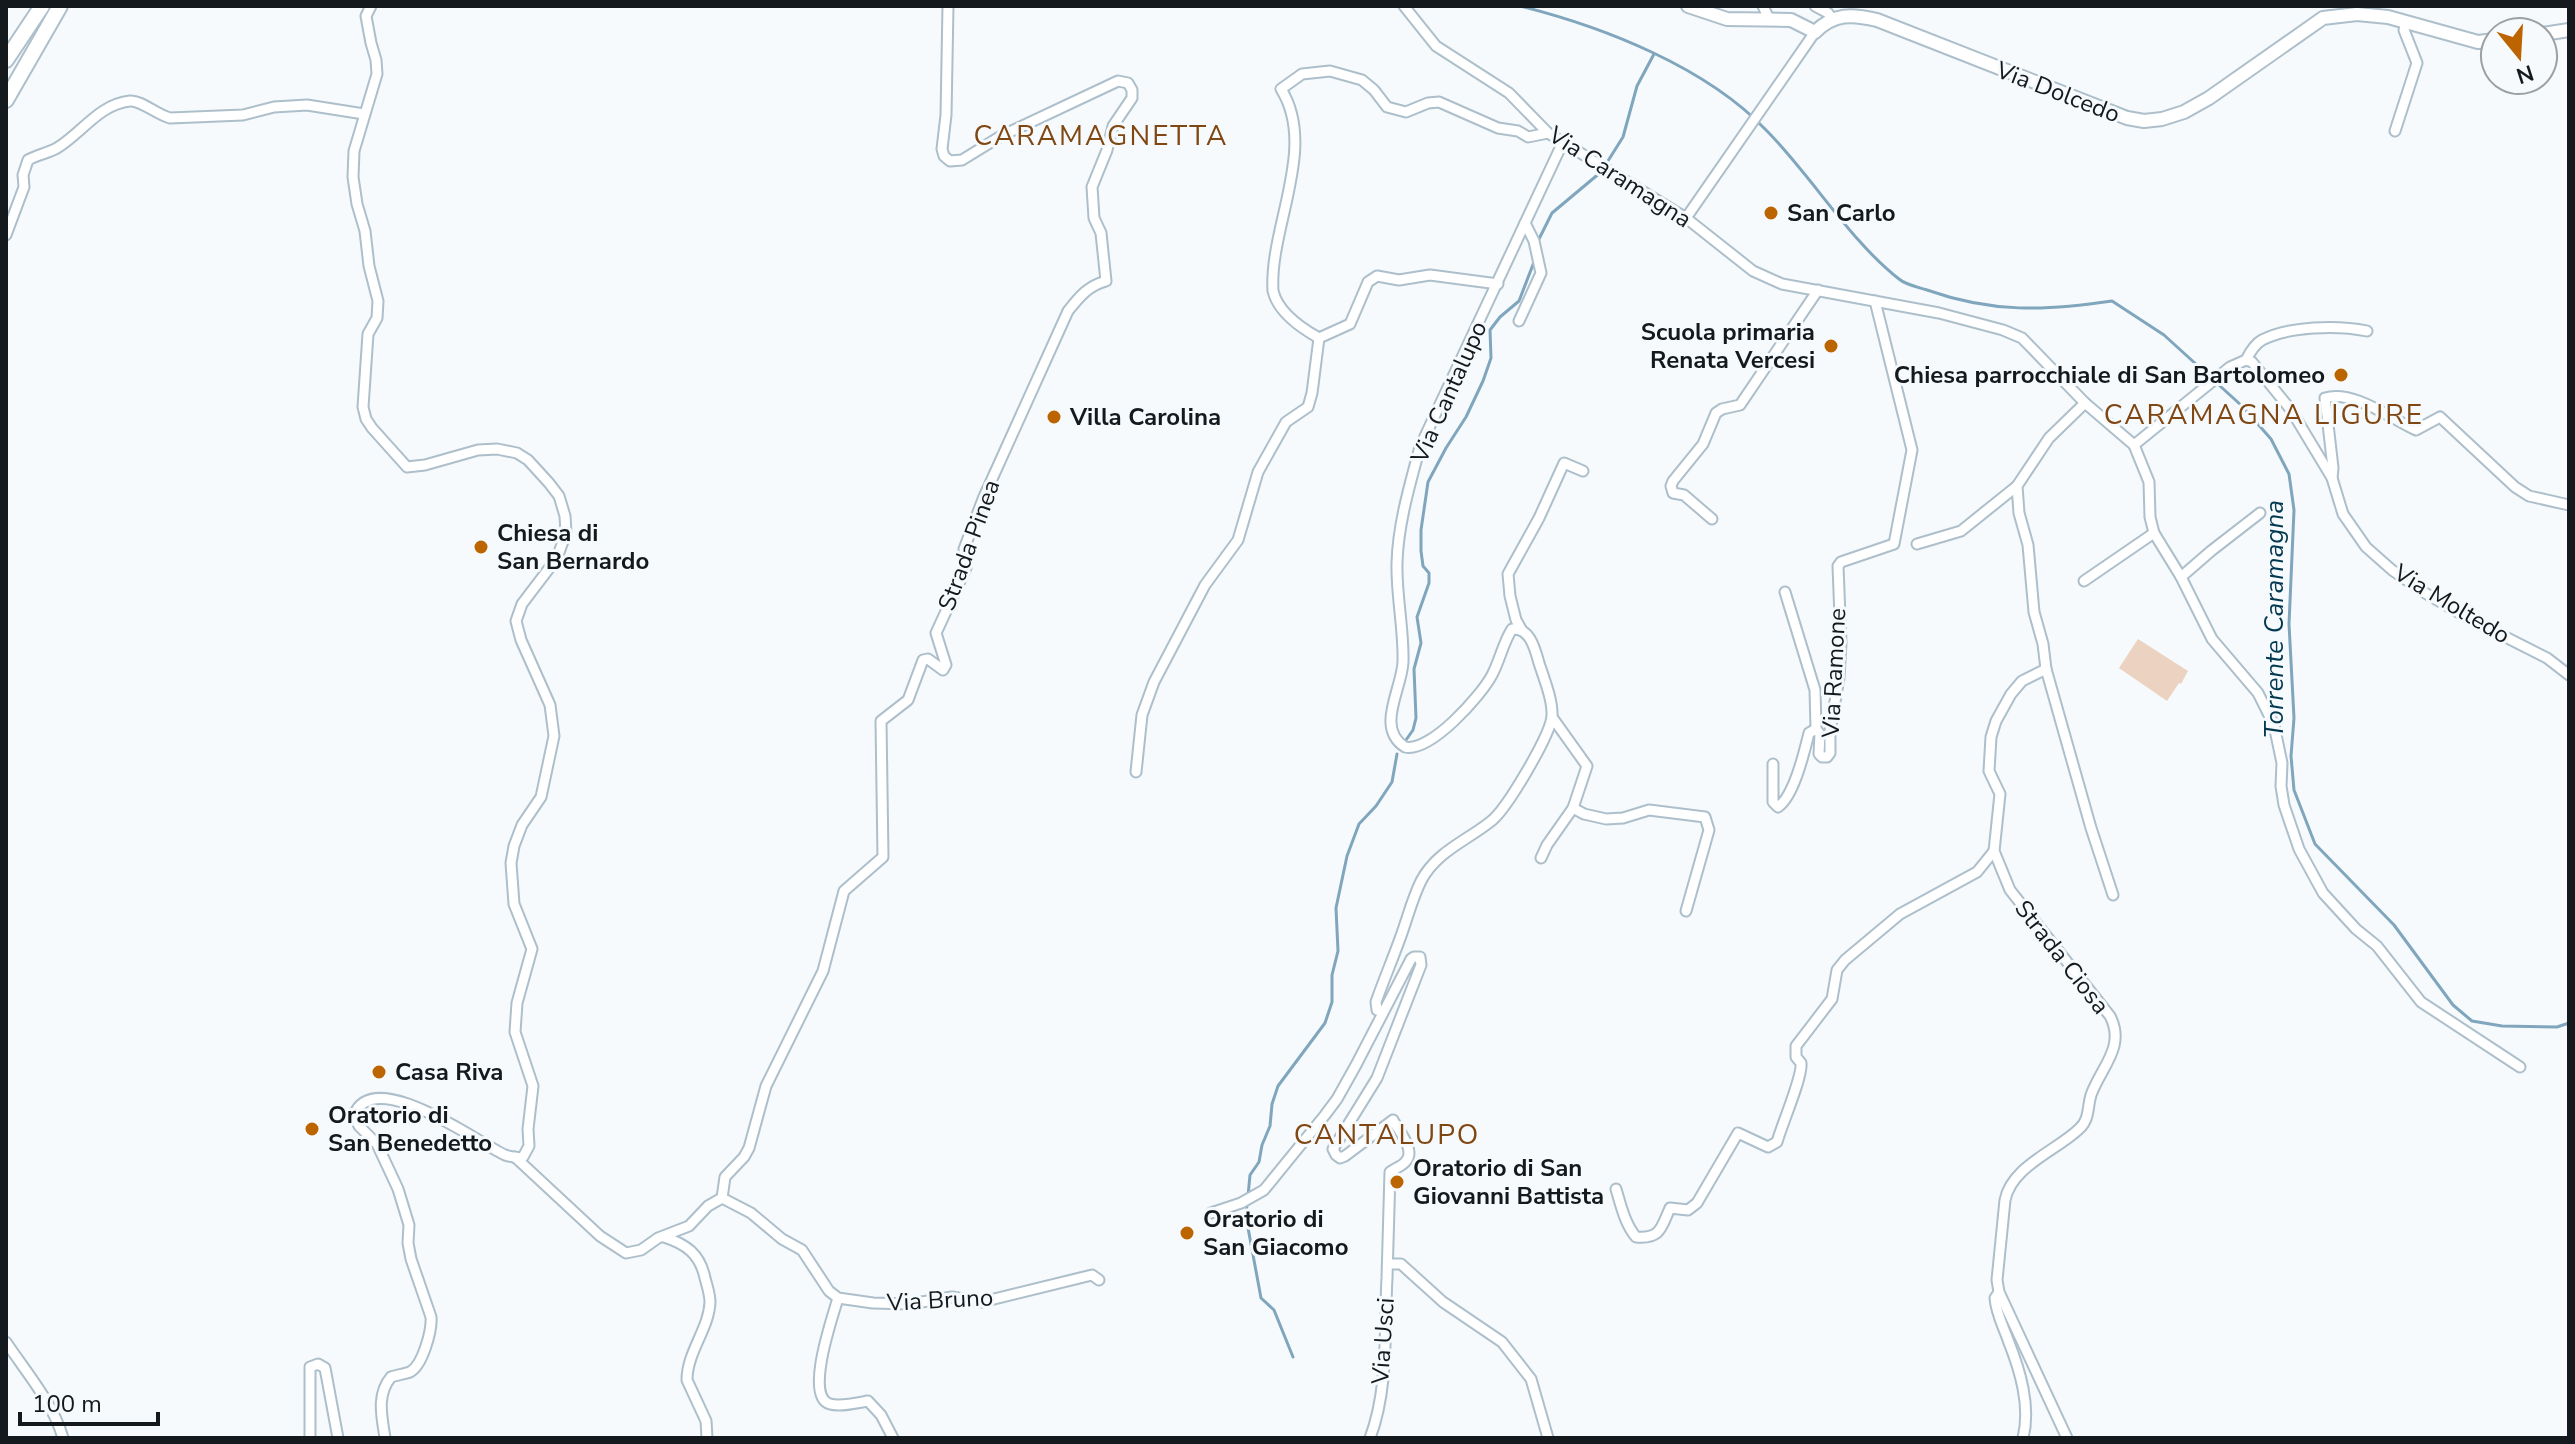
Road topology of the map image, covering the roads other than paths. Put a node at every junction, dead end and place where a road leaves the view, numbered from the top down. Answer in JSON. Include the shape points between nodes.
{"nodes":[{"id":1,"x":42,"y":6,"type":"edge"},
{"id":2,"x":60,"y":6,"type":"edge"},
{"id":3,"x":371,"y":6,"type":"edge"},
{"id":4,"x":948,"y":6,"type":"edge"},
{"id":5,"x":1404,"y":6,"type":"edge"},
{"id":6,"x":1688,"y":6,"type":"edge"},
{"id":7,"x":1763,"y":6,"type":"edge"},
{"id":8,"x":1815,"y":6,"type":"edge"},
{"id":9,"x":1769,"y":19,"type":"junction"},
{"id":10,"x":1832,"y":19,"type":"junction"},
{"id":11,"x":2406,"y":22,"type":"junction"},
{"id":12,"x":1815,"y":32,"type":"junction"},
{"id":13,"x":2479,"y":42,"type":"edge"},
{"id":14,"x":6,"y":60,"type":"edge"},
{"id":15,"x":6,"y":100,"type":"edge"},
{"id":16,"x":364,"y":114,"type":"junction"},
{"id":17,"x":2395,"y":131,"type":"dead end"},
{"id":18,"x":1548,"y":133,"type":"junction"},
{"id":19,"x":1563,"y":142,"type":"junction"},
{"id":20,"x":1686,"y":218,"type":"junction"},
{"id":21,"x":1525,"y":223,"type":"junction"},
{"id":22,"x":6,"y":235,"type":"edge"},
{"id":23,"x":1498,"y":284,"type":"junction"},
{"id":24,"x":1818,"y":290,"type":"junction"},
{"id":25,"x":1875,"y":301,"type":"junction"},
{"id":26,"x":1519,"y":321,"type":"dead end"},
{"id":27,"x":2367,"y":331,"type":"dead end"},
{"id":28,"x":1319,"y":338,"type":"junction"},
{"id":29,"x":2246,"y":360,"type":"junction"},
{"id":30,"x":2085,"y":403,"type":"junction"},
{"id":31,"x":2134,"y":445,"type":"junction"},
{"id":32,"x":1583,"y":471,"type":"dead end"},
{"id":33,"x":2332,"y":478,"type":"junction"},
{"id":34,"x":2017,"y":486,"type":"junction"},
{"id":35,"x":2569,"y":505,"type":"edge"},
{"id":36,"x":2260,"y":513,"type":"dead end"},
{"id":37,"x":1712,"y":519,"type":"dead end"},
{"id":38,"x":2154,"y":533,"type":"junction"},
{"id":39,"x":1917,"y":544,"type":"dead end"},
{"id":40,"x":2181,"y":577,"type":"junction"},
{"id":41,"x":2084,"y":581,"type":"dead end"},
{"id":42,"x":1785,"y":592,"type":"dead end"},
{"id":43,"x":1521,"y":629,"type":"junction"},
{"id":44,"x":2046,"y":669,"type":"junction"},
{"id":45,"x":2569,"y":675,"type":"edge"},
{"id":46,"x":1552,"y":717,"type":"junction"},
{"id":47,"x":1816,"y":729,"type":"junction"},
{"id":48,"x":1773,"y":764,"type":"dead end"},
{"id":49,"x":1136,"y":772,"type":"dead end"},
{"id":50,"x":1573,"y":808,"type":"junction"},
{"id":51,"x":1994,"y":851,"type":"junction"},
{"id":52,"x":1541,"y":858,"type":"dead end"},
{"id":53,"x":2113,"y":895,"type":"dead end"},
{"id":54,"x":1686,"y":911,"type":"dead end"},
{"id":55,"x":1382,"y":1011,"type":"junction"},
{"id":56,"x":2520,"y":1067,"type":"dead end"},
{"id":57,"x":515,"y":1157,"type":"junction"},
{"id":58,"x":1616,"y":1189,"type":"dead end"},
{"id":59,"x":722,"y":1198,"type":"junction"},
{"id":60,"x":1211,"y":1213,"type":"dead end"},
{"id":61,"x":664,"y":1237,"type":"junction"},
{"id":62,"x":1388,"y":1264,"type":"junction"},
{"id":63,"x":1099,"y":1280,"type":"dead end"},
{"id":64,"x":1999,"y":1292,"type":"junction"},
{"id":65,"x":838,"y":1298,"type":"junction"},
{"id":66,"x":6,"y":1342,"type":"edge"},
{"id":67,"x":63,"y":1438,"type":"edge"},
{"id":68,"x":310,"y":1438,"type":"edge"},
{"id":69,"x":338,"y":1438,"type":"edge"},
{"id":70,"x":385,"y":1438,"type":"edge"},
{"id":71,"x":707,"y":1438,"type":"edge"},
{"id":72,"x":893,"y":1438,"type":"edge"},
{"id":73,"x":1370,"y":1438,"type":"edge"},
{"id":74,"x":1548,"y":1438,"type":"edge"},
{"id":75,"x":2023,"y":1438,"type":"edge"},
{"id":76,"x":2067,"y":1438,"type":"edge"}],
"edges":[{"from":1,"to":14,"type":"highway"},
{"from":2,"to":15,"type":"highway"},
{"from":3,"to":16,"type":"street","via":[[366,16],[377,74]]},
{"from":4,"to":59,"type":"street","name":"Strada Pinea","via":[[942,149],[950,161],[962,160],[1118,81],[1128,83],[1132,98],[1113,126],[1092,187],[1106,281],[1092,285],[1068,311],[983,499],[964,549],[966,568],[936,633],[946,665],[943,670],[923,660],[908,700],[881,721],[883,857],[844,891],[823,971],[766,1086],[749,1148],[725,1177]]},
{"from":5,"to":18,"type":"street","name":"Via Caramagna","via":[[1436,46],[1509,93]]},
{"from":6,"to":9,"type":"main road","via":[[1727,19]]},
{"from":7,"to":9,"type":"street"},
{"from":8,"to":10,"type":"street"},
{"from":9,"to":12,"type":"main road","via":[[1791,20]]},
{"from":10,"to":11,"type":"main road","name":"Via Dolcedo","via":[[1877,20],[2026,81],[2144,121],[2184,112],[2209,98],[2323,18],[2357,14]]},
{"from":10,"to":12,"type":"main road"},
{"from":11,"to":13,"type":"main road","name":"Via Dolcedo"},
{"from":11,"to":17,"type":"street","via":[[2404,30],[2417,63]]},
{"from":12,"to":20,"type":"street"},
{"from":16,"to":22,"type":"street","via":[[307,105],[170,118],[132,100],[112,106],[54,149],[28,160]]},
{"from":16,"to":57,"type":"street","via":[[353,177],[378,301],[368,334],[366,419],[407,467],[463,453],[517,453],[559,496],[565,516],[566,533],[557,558],[522,604],[516,621],[550,705],[554,736],[541,797],[522,825],[511,863],[514,904],[532,949],[515,1023],[533,1086],[529,1146],[523,1157]]},
{"from":18,"to":19,"type":"street","name":"Via Caramagna"},
{"from":18,"to":28,"type":"street","via":[[1526,137],[1439,102],[1406,112],[1389,108],[1362,80],[1330,71],[1302,74],[1281,89],[1291,112],[1295,152],[1273,291],[1283,310]]},
{"from":19,"to":20,"type":"street","name":"Via Caramagna"},
{"from":19,"to":21,"type":"street","name":"Via Cantalupo"},
{"from":20,"to":24,"type":"street","name":"Via Caramagna","via":[[1753,271],[1782,284]]},
{"from":21,"to":23,"type":"street","name":"Via Cantalupo"},
{"from":21,"to":26,"type":"street","name":"Via Cantalupo","via":[[1541,273]]},
{"from":23,"to":28,"type":"street","via":[[1430,275],[1399,280],[1374,276],[1350,324]]},
{"from":23,"to":43,"type":"street","name":"Via Cantalupo","via":[[1420,447],[1411,479],[1397,563],[1403,665],[1390,724],[1398,743],[1420,747],[1450,723],[1484,688],[1512,629]]},
{"from":24,"to":25,"type":"street","name":"Via Caramagna"},
{"from":24,"to":37,"type":"street","via":[[1753,389],[1740,405],[1716,413],[1703,444],[1673,481],[1673,493],[1684,495]]},
{"from":25,"to":30,"type":"street","name":"Via Caramagna","via":[[2022,338]]},
{"from":25,"to":47,"type":"street","name":"Via Ramone","via":[[1912,450],[1894,544],[1838,566],[1839,678],[1827,757],[1819,754]]},
{"from":27,"to":29,"type":"street","via":[[2344,326],[2280,335],[2261,341]]},
{"from":28,"to":49,"type":"street","via":[[1308,407],[1286,422],[1279,434],[1258,472],[1238,540],[1205,585],[1154,682],[1142,715]]},
{"from":29,"to":31,"type":"street","via":[[2230,367]]},
{"from":29,"to":33,"type":"street","name":"Via Moltedo","via":[[2291,410]]},
{"from":30,"to":31,"type":"street","name":"Via Caramagna"},
{"from":30,"to":34,"type":"street","via":[[2049,438]]},
{"from":31,"to":38,"type":"street","via":[[2149,482]]},
{"from":32,"to":43,"type":"street","via":[[1564,463],[1508,574]]},
{"from":33,"to":35,"type":"street","via":[[2325,398],[2335,395],[2416,430],[2440,417],[2515,487],[2529,496]]},
{"from":33,"to":45,"type":"street","name":"Via Moltedo","via":[[2343,514],[2366,547],[2392,570]]},
{"from":34,"to":39,"type":"street","via":[[1961,531]]},
{"from":34,"to":44,"type":"street"},
{"from":36,"to":40,"type":"street"},
{"from":38,"to":40,"type":"street"},
{"from":38,"to":41,"type":"street"},
{"from":40,"to":56,"type":"street","via":[[2212,639],[2265,704],[2279,747],[2289,822],[2323,893],[2383,953],[2421,1002]]},
{"from":42,"to":47,"type":"street","name":"Via Ramone","via":[[1815,690]]},
{"from":43,"to":46,"type":"street","via":[[1536,650]]},
{"from":44,"to":51,"type":"street","name":"Strada Ciosa","via":[[2022,681],[2011,694],[1991,737],[1989,771],[2000,794]]},
{"from":44,"to":53,"type":"street"},
{"from":46,"to":50,"type":"street","via":[[1587,766]]},
{"from":46,"to":55,"type":"street","via":[[1505,808],[1479,831],[1449,847],[1421,880],[1376,1002]]},
{"from":47,"to":48,"type":"street","name":"Via Ramone","via":[[1809,733],[1798,772],[1778,807],[1773,802]]},
{"from":50,"to":52,"type":"street"},
{"from":50,"to":54,"type":"street","via":[[1606,819],[1649,810],[1705,817],[1709,830]]},
{"from":51,"to":58,"type":"street","via":[[1977,872],[1900,914],[1837,970],[1832,999],[1796,1046],[1802,1071],[1777,1142],[1768,1147],[1738,1133],[1697,1203],[1688,1210],[1670,1208],[1655,1236],[1633,1234]]},
{"from":51,"to":64,"type":"street","name":"Strada Ciosa","via":[[2010,890],[2106,1010],[2116,1035],[2086,1121],[2008,1190]]},
{"from":55,"to":60,"type":"street","via":[[1337,1099],[1273,1179],[1252,1198]]},
{"from":55,"to":62,"type":"street","name":"Via Usci","via":[[1411,959],[1420,957],[1377,1078],[1333,1149],[1340,1158],[1345,1156],[1393,1120],[1407,1144],[1406,1162],[1390,1172]]},
{"from":57,"to":61,"type":"street","via":[[612,1246],[632,1253]]},
{"from":57,"to":70,"type":"street","via":[[404,1102],[371,1101],[355,1111],[355,1120],[377,1144],[398,1189],[409,1225],[411,1259],[432,1325],[416,1367],[385,1384]]},
{"from":59,"to":61,"type":"street","via":[[689,1226]]},
{"from":59,"to":65,"type":"street","via":[[802,1250]]},
{"from":61,"to":71,"type":"street","via":[[699,1258],[709,1291],[707,1317],[687,1373],[706,1421]]},
{"from":62,"to":73,"type":"street","name":"Via Usci","via":[[1377,1418]]},
{"from":62,"to":74,"type":"street","via":[[1401,1264],[1443,1302],[1502,1342],[1531,1379]]},
{"from":63,"to":65,"type":"street","name":"Via Bruno","via":[[1092,1275],[982,1302],[952,1297],[910,1304]]},
{"from":64,"to":75,"type":"street","via":[[1996,1310],[2019,1367],[2026,1411]]},
{"from":64,"to":76,"type":"street","name":"Strada Ciosa"},
{"from":65,"to":72,"type":"street","via":[[819,1371],[821,1394],[831,1405],[868,1401]]},
{"from":66,"to":67,"type":"street","via":[[35,1383]]},
{"from":68,"to":69,"type":"street","via":[[310,1367],[318,1364],[325,1368]]}]}
